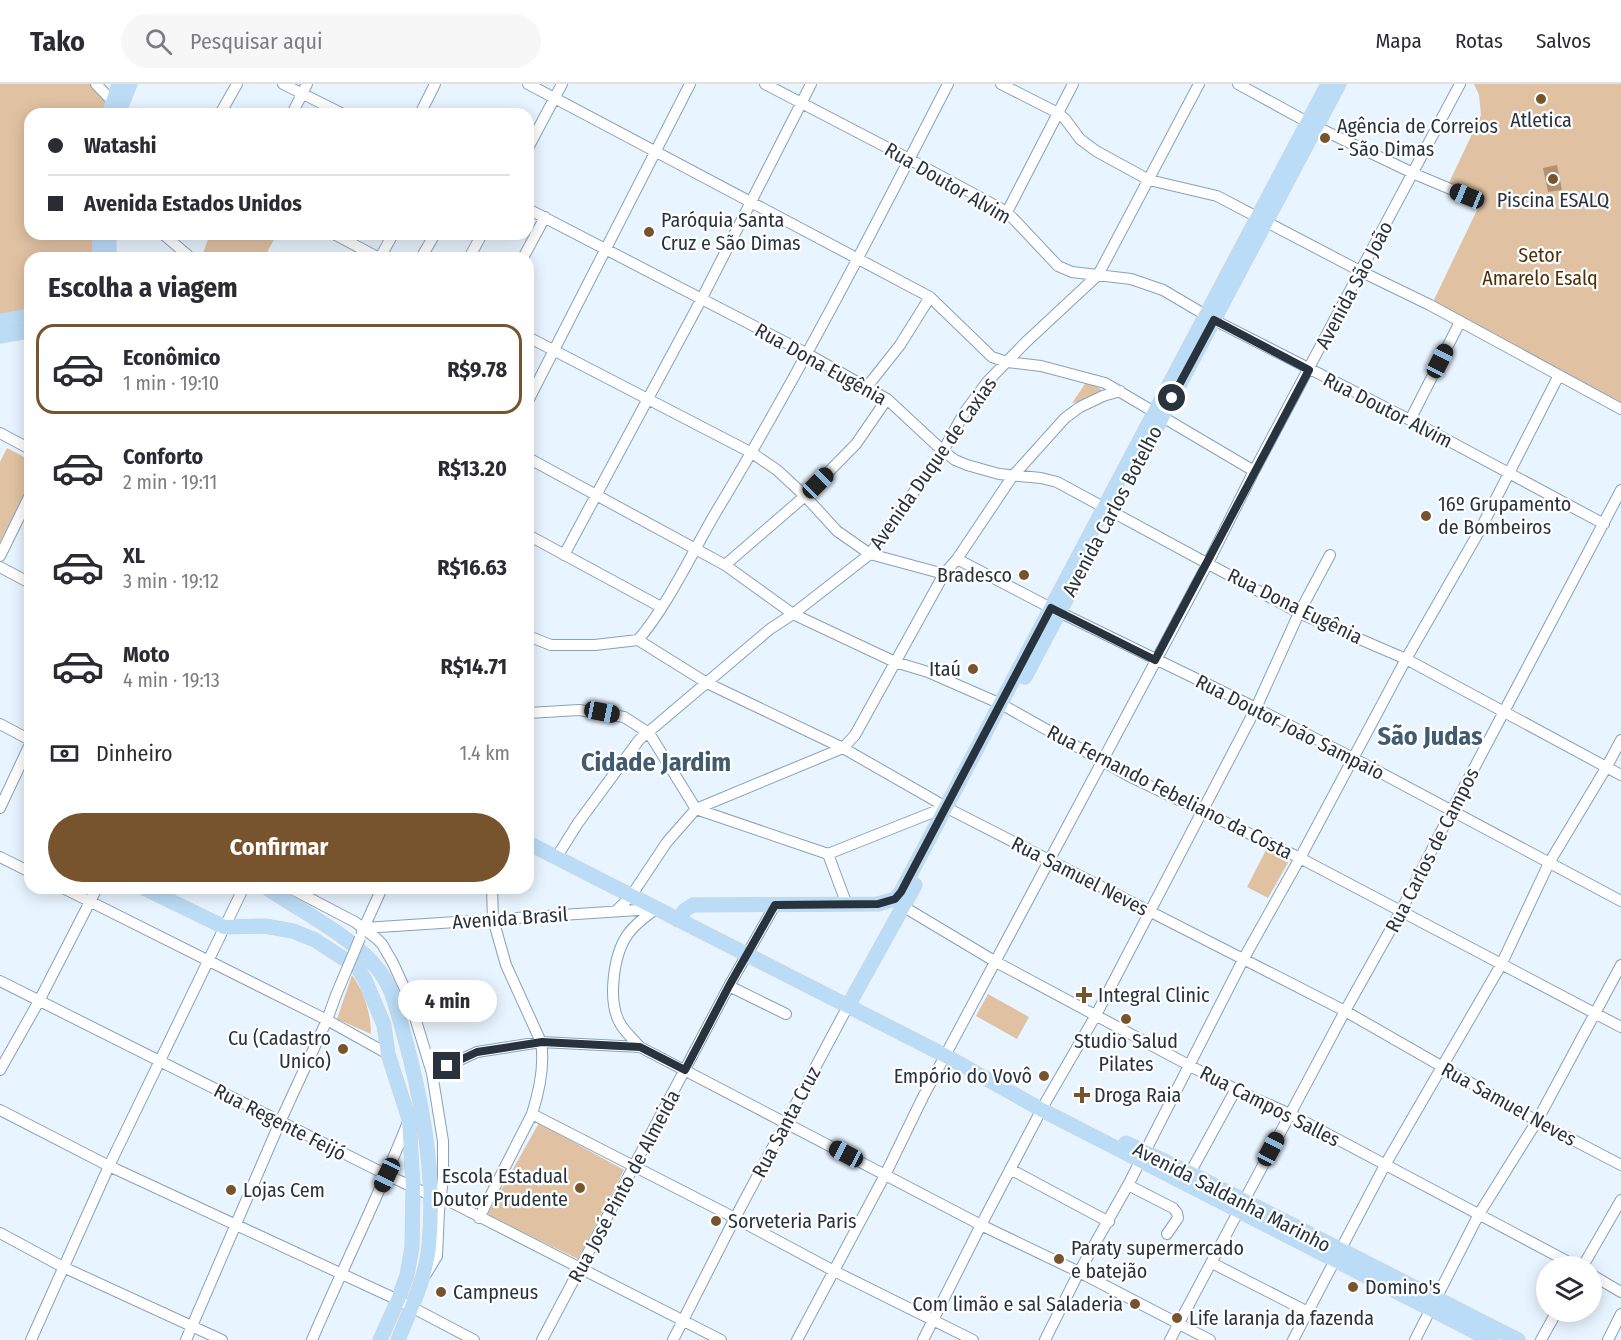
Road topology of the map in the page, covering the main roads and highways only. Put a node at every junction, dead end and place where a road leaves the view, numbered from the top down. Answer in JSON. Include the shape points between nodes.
{"nodes":[{"id":1,"x":119,"y":84,"type":"edge"},
{"id":2,"x":130,"y":84,"type":"edge"},
{"id":3,"x":1328,"y":84,"type":"edge"},
{"id":4,"x":1339,"y":84,"type":"edge"},
{"id":5,"x":115,"y":108,"type":"edge"},
{"id":6,"x":116,"y":108,"type":"edge"},
{"id":7,"x":1261,"y":220,"type":"junction"},
{"id":8,"x":24,"y":317,"type":"edge"},
{"id":9,"x":0,"y":321,"type":"edge"},
{"id":10,"x":24,"y":332,"type":"edge"},
{"id":11,"x":0,"y":336,"type":"edge"},
{"id":12,"x":950,"y":809,"type":"junction"},
{"id":13,"x":534,"y":846,"type":"edge"},
{"id":14,"x":904,"y":888,"type":"junction"},
{"id":15,"x":156,"y":894,"type":"edge"},
{"id":16,"x":277,"y":894,"type":"edge"},
{"id":17,"x":887,"y":902,"type":"junction"},
{"id":18,"x":901,"y":911,"type":"junction"},
{"id":19,"x":678,"y":920,"type":"junction"},
{"id":20,"x":848,"y":1006,"type":"junction"},
{"id":21,"x":1142,"y":1156,"type":"junction"},
{"id":22,"x":1241,"y":1206,"type":"junction"},
{"id":23,"x":1434,"y":1303,"type":"junction"},
{"id":24,"x":380,"y":1340,"type":"edge"},
{"id":25,"x":398,"y":1340,"type":"edge"},
{"id":26,"x":1491,"y":1340,"type":"edge"},
{"id":27,"x":1518,"y":1340,"type":"edge"}],
"edges":[{"from":1,"to":5,"type":"main road"},
{"from":2,"to":6,"type":"main road"},
{"from":3,"to":7,"type":"main road","name":"Avenida Carlos Botelho"},
{"from":4,"to":7,"type":"main road","name":"Avenida Carlos Botelho"},
{"from":7,"to":12,"type":"main road","name":"Avenida Carlos Botelho"},
{"from":8,"to":9,"type":"main road"},
{"from":10,"to":11,"type":"main road"},
{"from":12,"to":14,"type":"main road","name":"Avenida Carlos Botelho"},
{"from":12,"to":18,"type":"main road","name":"Avenida Carlos Botelho"},
{"from":13,"to":19,"type":"main road","name":"Avenida Saldanha Marinho"},
{"from":14,"to":17,"type":"main road"},
{"from":14,"to":18,"type":"main road"},
{"from":15,"to":24,"type":"main road","via":[[224,927],[265,926],[292,931],[315,940],[358,968],[384,1025],[388,1053],[409,1119],[412,1247],[407,1275]]},
{"from":16,"to":25,"type":"main road","via":[[337,932],[372,964],[387,983],[399,1015],[418,1089],[436,1196],[421,1283]]},
{"from":17,"to":18,"type":"main road"},
{"from":17,"to":19,"type":"main road","via":[[693,905]]},
{"from":18,"to":20,"type":"main road","name":"Rua Santa Cruz"},
{"from":19,"to":20,"type":"main road","name":"Avenida Saldanha Marinho"},
{"from":20,"to":21,"type":"main road","name":"Avenida Saldanha Marinho"},
{"from":21,"to":22,"type":"main road","name":"Avenida Saldanha Marinho"},
{"from":21,"to":22,"type":"main road","name":"Avenida Saldanha Marinho","via":[[1190,1173]]},
{"from":22,"to":23,"type":"main road","name":"Avenida Saldanha Marinho"},
{"from":23,"to":26,"type":"main road","name":"Avenida Saldanha Marinho"},
{"from":23,"to":27,"type":"main road","name":"Avenida Saldanha Marinho"}]}
